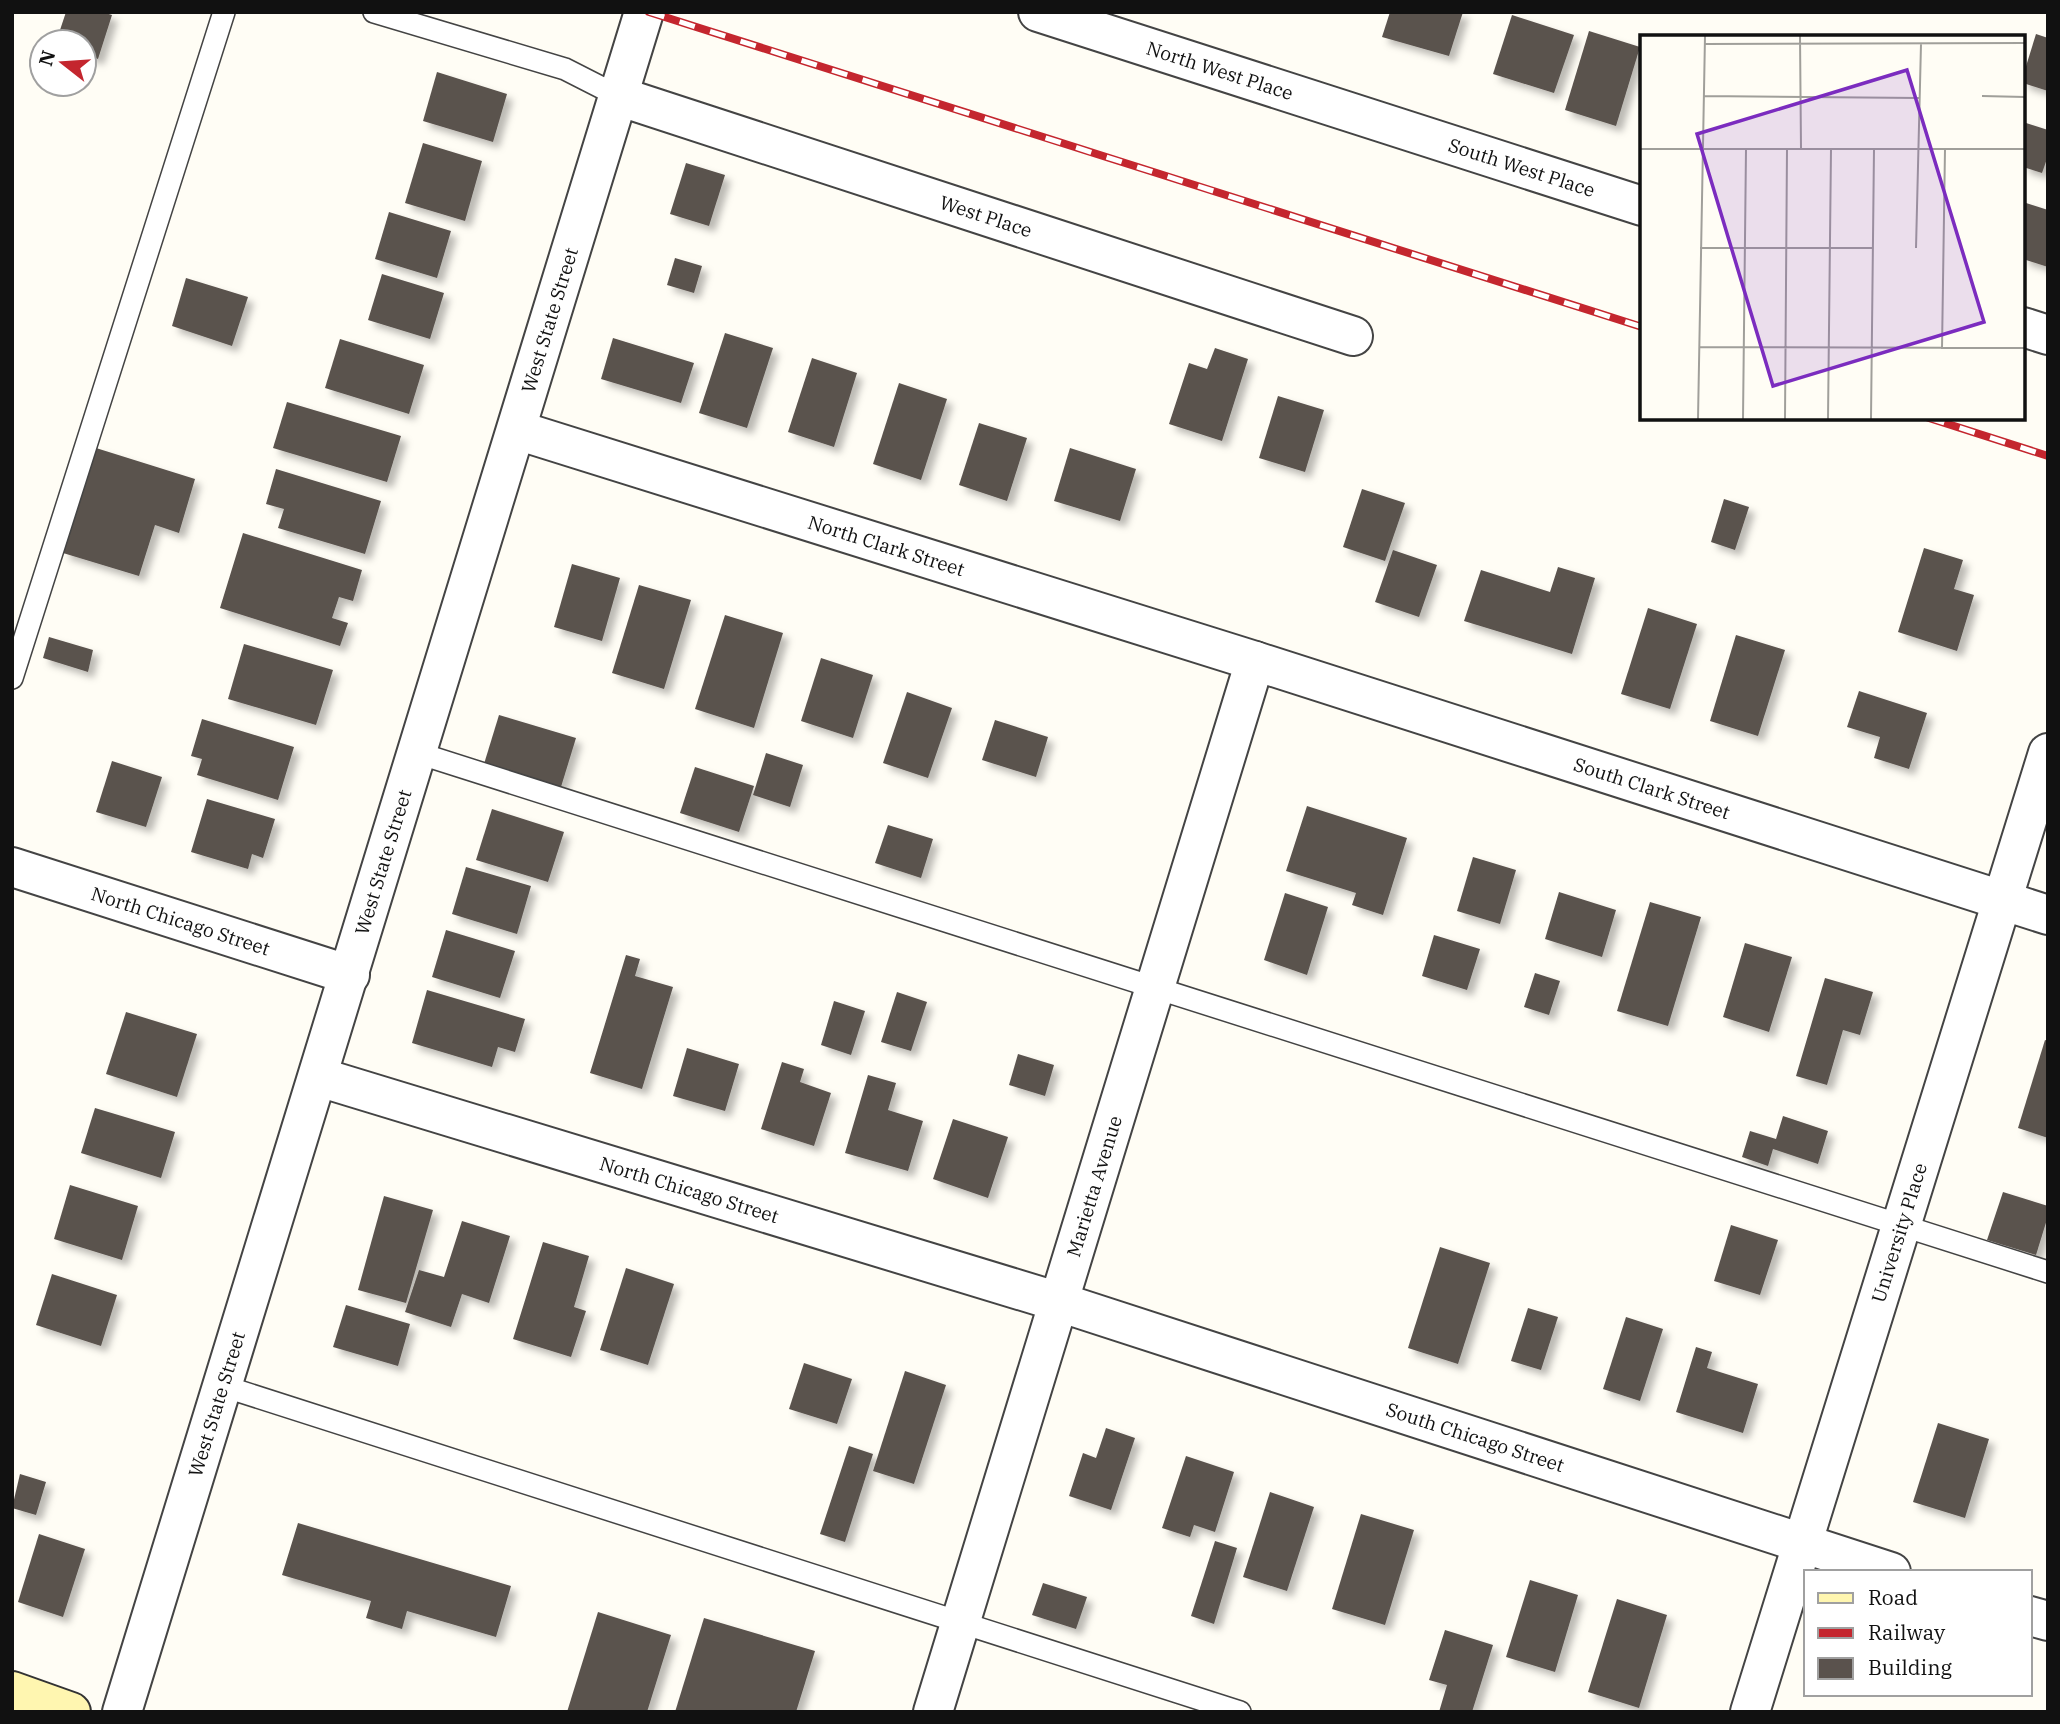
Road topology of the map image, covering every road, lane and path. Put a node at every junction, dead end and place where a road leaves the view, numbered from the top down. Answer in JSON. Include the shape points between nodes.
{"nodes":[{"id":1,"x":224,"y":12,"type":"edge"},
{"id":2,"x":374,"y":12,"type":"edge"},
{"id":3,"x":644,"y":12,"type":"edge"},
{"id":4,"x":1038,"y":12,"type":"edge"},
{"id":5,"x":618,"y":96,"type":"junction"},
{"id":6,"x":1400,"y":129,"type":"joint"},
{"id":7,"x":1640,"y":205,"type":"edge"},
{"id":8,"x":2025,"y":328,"type":"edge"},
{"id":9,"x":2048,"y":335,"type":"edge"},
{"id":10,"x":1353,"y":336,"type":"dead end"},
{"id":11,"x":517,"y":430,"type":"junction"},
{"id":12,"x":1255,"y":661,"type":"junction"},
{"id":13,"x":12,"y":678,"type":"edge"},
{"id":14,"x":418,"y":753,"type":"junction"},
{"id":15,"x":2048,"y":753,"type":"edge"},
{"id":16,"x":12,"y":867,"type":"edge"},
{"id":17,"x":2001,"y":900,"type":"junction"},
{"id":18,"x":2048,"y":915,"type":"edge"},
{"id":19,"x":350,"y":975,"type":"junction"},
{"id":20,"x":1155,"y":987,"type":"junction"},
{"id":21,"x":319,"y":1077,"type":"junction"},
{"id":22,"x":1901,"y":1225,"type":"junction"},
{"id":23,"x":2048,"y":1272,"type":"edge"},
{"id":24,"x":1059,"y":1302,"type":"junction"},
{"id":25,"x":223,"y":1386,"type":"junction"},
{"id":26,"x":1802,"y":1544,"type":"junction"},
{"id":27,"x":1885,"y":1570,"type":"edge"},
{"id":28,"x":961,"y":1622,"type":"junction"},
{"id":29,"x":12,"y":1691,"type":"edge"},
{"id":30,"x":71,"y":1712,"type":"edge"},
{"id":31,"x":122,"y":1712,"type":"edge"},
{"id":32,"x":933,"y":1712,"type":"edge"},
{"id":33,"x":1240,"y":1712,"type":"edge"},
{"id":34,"x":1751,"y":1712,"type":"edge"}],
"edges":[{"from":1,"to":13,"type":"lane"},
{"from":2,"to":5,"type":"lane","via":[[565,69]]},
{"from":3,"to":5,"type":"street","name":"West State Street"},
{"from":4,"to":6,"type":"street","name":"North West Place"},
{"from":5,"to":10,"type":"street","name":"West Place"},
{"from":5,"to":11,"type":"street","name":"West State Street"},
{"from":6,"to":7,"type":"street","name":"South West Place"},
{"from":8,"to":9,"type":"street"},
{"from":11,"to":12,"type":"street","name":"North Clark Street"},
{"from":11,"to":14,"type":"street","name":"West State Street"},
{"from":12,"to":17,"type":"street","name":"South Clark Street"},
{"from":12,"to":20,"type":"street","name":"Marietta Avenue"},
{"from":14,"to":19,"type":"street","name":"West State Street"},
{"from":14,"to":20,"type":"lane"},
{"from":15,"to":17,"type":"street","name":"University Place"},
{"from":16,"to":19,"type":"street","name":"North Chicago Street"},
{"from":17,"to":18,"type":"street","name":"South Clark Street"},
{"from":17,"to":22,"type":"street","name":"University Place"},
{"from":19,"to":21,"type":"street","name":"West State Street"},
{"from":20,"to":22,"type":"lane"},
{"from":20,"to":24,"type":"street","name":"Marietta Avenue"},
{"from":21,"to":24,"type":"street","name":"North Chicago Street"},
{"from":21,"to":25,"type":"street","name":"West State Street"},
{"from":22,"to":23,"type":"lane"},
{"from":22,"to":26,"type":"street","name":"University Place"},
{"from":24,"to":26,"type":"street","name":"South Chicago Street"},
{"from":24,"to":28,"type":"street","name":"Marietta Avenue"},
{"from":25,"to":28,"type":"lane"},
{"from":25,"to":31,"type":"street","name":"West State Street"},
{"from":26,"to":27,"type":"street","name":"South Chicago Street"},
{"from":26,"to":34,"type":"street","name":"University Place"},
{"from":28,"to":32,"type":"street","name":"Marietta Avenue"},
{"from":28,"to":33,"type":"lane"},
{"from":29,"to":30,"type":"main road"}]}
